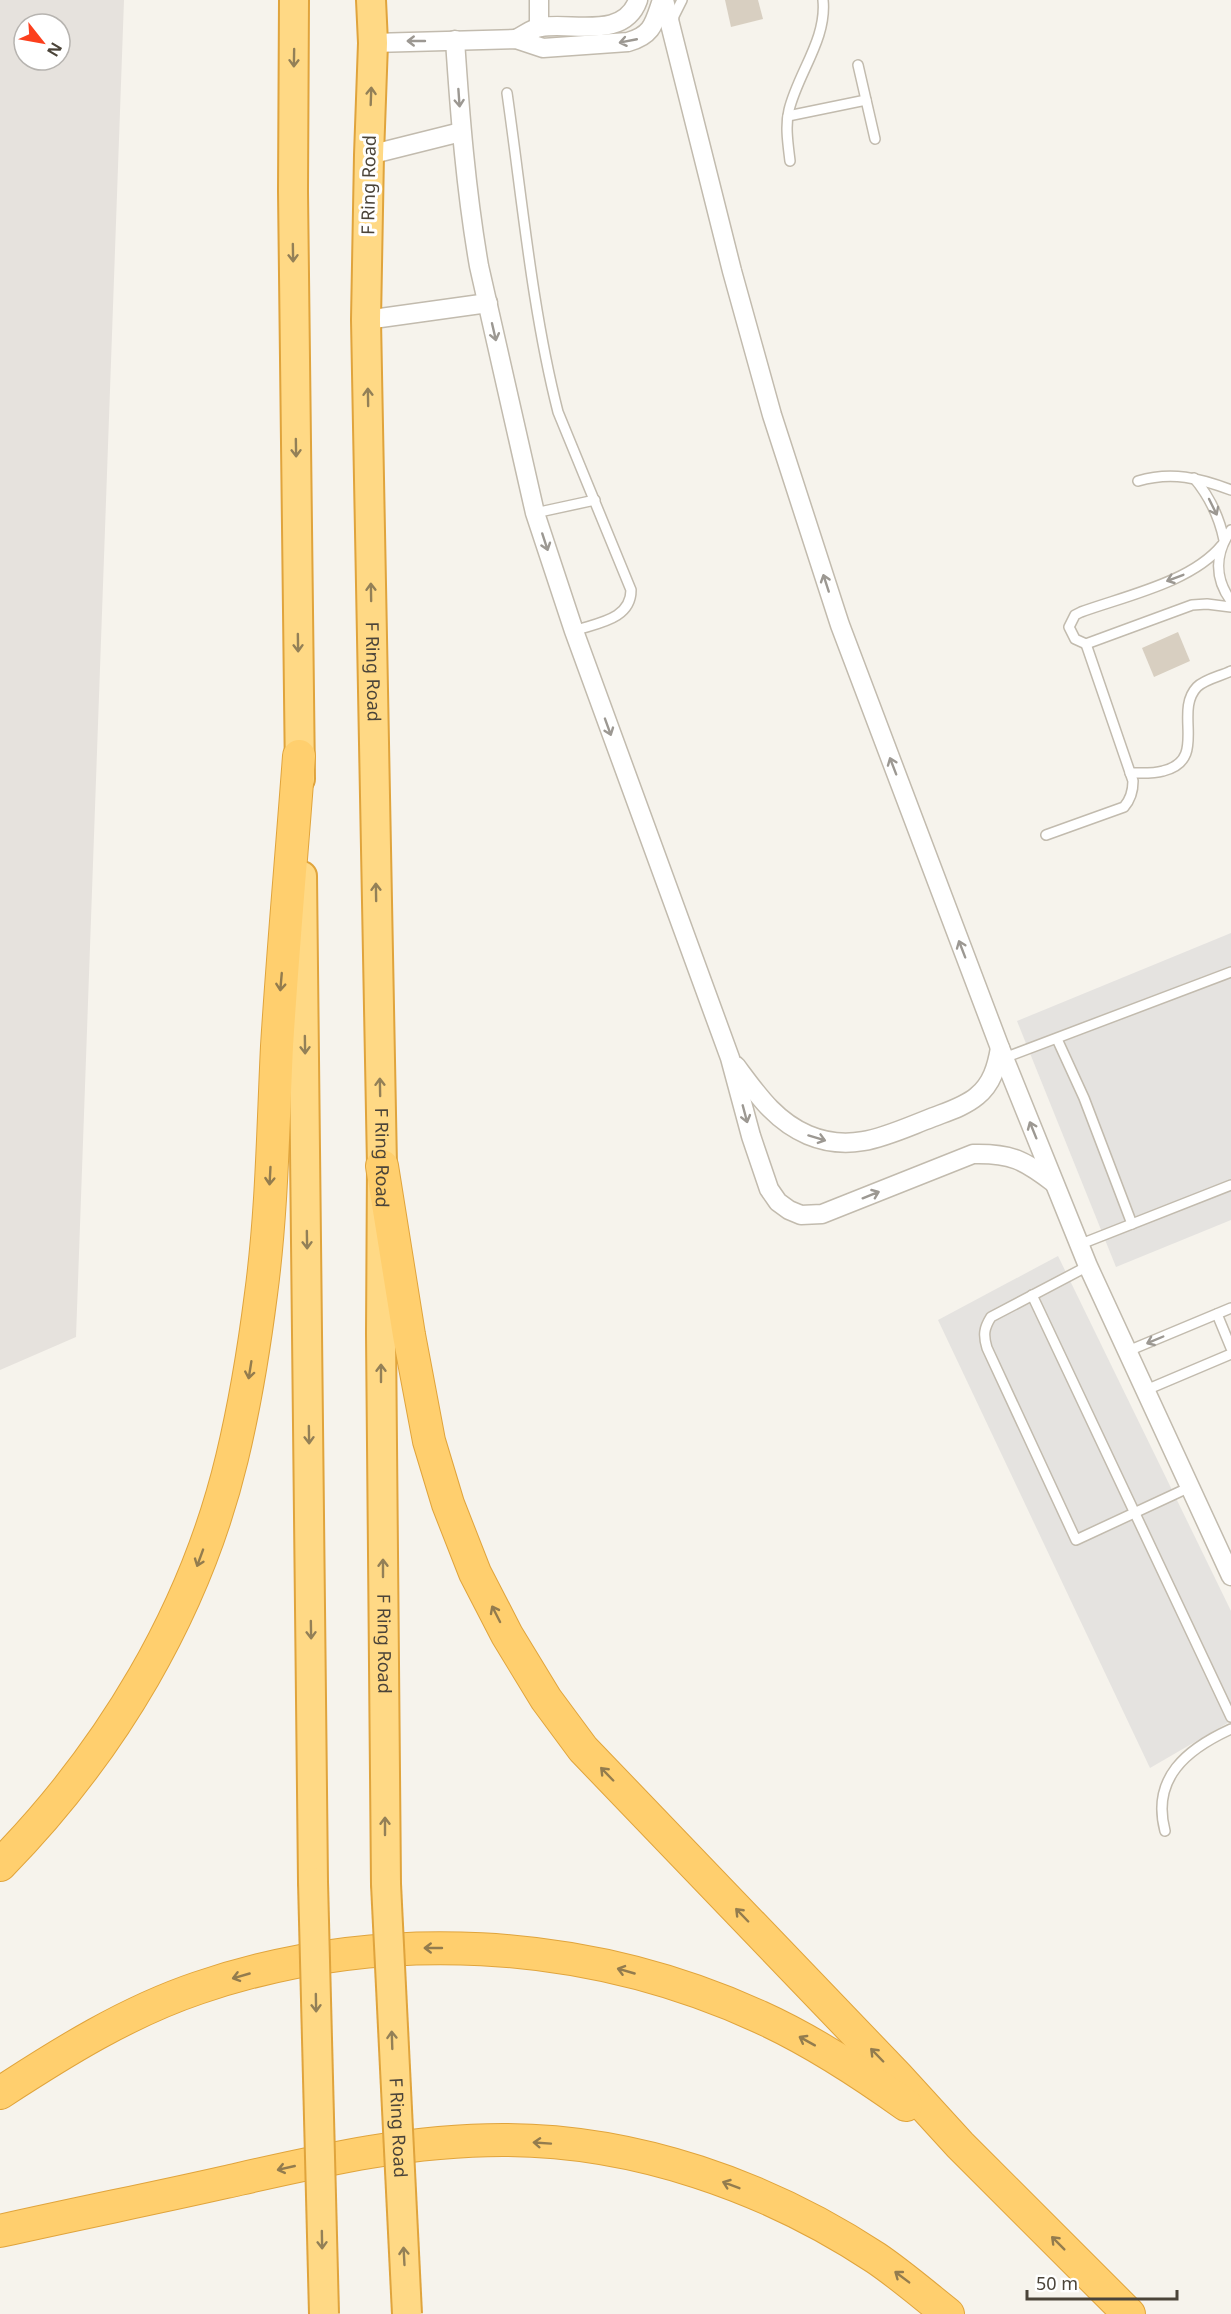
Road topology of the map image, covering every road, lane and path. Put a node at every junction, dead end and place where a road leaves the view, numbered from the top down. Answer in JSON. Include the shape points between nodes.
{"nodes":[{"id":1,"x":294,"y":0,"type":"edge"},
{"id":2,"x":371,"y":0,"type":"edge"},
{"id":3,"x":539,"y":0,"type":"edge"},
{"id":4,"x":638,"y":0,"type":"edge"},
{"id":5,"x":663,"y":0,"type":"edge"},
{"id":6,"x":682,"y":0,"type":"edge"},
{"id":7,"x":823,"y":0,"type":"edge"},
{"id":8,"x":539,"y":27,"type":"junction"},
{"id":9,"x":672,"y":32,"type":"junction"},
{"id":10,"x":516,"y":39,"type":"junction"},
{"id":11,"x":455,"y":40,"type":"junction"},
{"id":12,"x":374,"y":43,"type":"junction"},
{"id":13,"x":858,"y":65,"type":"dead end"},
{"id":14,"x":507,"y":93,"type":"dead end"},
{"id":15,"x":866,"y":100,"type":"junction"},
{"id":16,"x":788,"y":116,"type":"junction"},
{"id":17,"x":461,"y":132,"type":"junction"},
{"id":18,"x":875,"y":139,"type":"dead end"},
{"id":19,"x":369,"y":155,"type":"junction"},
{"id":20,"x":790,"y":160,"type":"dead end"},
{"id":21,"x":488,"y":303,"type":"junction"},
{"id":22,"x":366,"y":320,"type":"junction"},
{"id":23,"x":1194,"y":478,"type":"junction"},
{"id":24,"x":1138,"y":481,"type":"dead end"},
{"id":25,"x":1231,"y":490,"type":"edge"},
{"id":26,"x":595,"y":500,"type":"junction"},
{"id":27,"x":535,"y":513,"type":"junction"},
{"id":28,"x":1231,"y":530,"type":"edge"},
{"id":29,"x":1223,"y":542,"type":"junction"},
{"id":30,"x":1231,"y":601,"type":"edge"},
{"id":31,"x":1231,"y":607,"type":"edge"},
{"id":32,"x":574,"y":631,"type":"junction"},
{"id":33,"x":1086,"y":644,"type":"junction"},
{"id":34,"x":1231,"y":671,"type":"edge"},
{"id":35,"x":299,"y":756,"type":"junction"},
{"id":36,"x":1130,"y":773,"type":"junction"},
{"id":37,"x":1046,"y":835,"type":"dead end"},
{"id":38,"x":1231,"y":972,"type":"edge"},
{"id":39,"x":1057,"y":1039,"type":"junction"},
{"id":40,"x":1002,"y":1053,"type":"junction"},
{"id":41,"x":730,"y":1058,"type":"junction"},
{"id":42,"x":382,"y":1166,"type":"junction"},
{"id":43,"x":1055,"y":1185,"type":"junction"},
{"id":44,"x":1231,"y":1185,"type":"edge"},
{"id":45,"x":1132,"y":1224,"type":"junction"},
{"id":46,"x":1081,"y":1244,"type":"junction"},
{"id":47,"x":1088,"y":1266,"type":"junction"},
{"id":48,"x":1032,"y":1295,"type":"junction"},
{"id":49,"x":1231,"y":1308,"type":"edge"},
{"id":50,"x":1217,"y":1314,"type":"junction"},
{"id":51,"x":1231,"y":1348,"type":"edge"},
{"id":52,"x":1128,"y":1351,"type":"junction"},
{"id":53,"x":1231,"y":1354,"type":"edge"},
{"id":54,"x":1146,"y":1390,"type":"junction"},
{"id":55,"x":1190,"y":1487,"type":"junction"},
{"id":56,"x":1135,"y":1513,"type":"junction"},
{"id":57,"x":1231,"y":1576,"type":"edge"},
{"id":58,"x":1231,"y":1717,"type":"edge"},
{"id":59,"x":1231,"y":1729,"type":"edge"},
{"id":60,"x":1165,"y":1831,"type":"dead end"},
{"id":61,"x":0,"y":1864,"type":"edge"},
{"id":62,"x":0,"y":2093,"type":"edge"},
{"id":63,"x":960,"y":2145,"type":"junction"},
{"id":64,"x":0,"y":2230,"type":"edge"},
{"id":65,"x":324,"y":2314,"type":"edge"},
{"id":66,"x":407,"y":2314,"type":"edge"},
{"id":67,"x":948,"y":2314,"type":"edge"},
{"id":68,"x":1129,"y":2314,"type":"edge"}],
"edges":[{"from":1,"to":35,"type":"highway","one_way":true},
{"from":2,"to":12,"type":"highway","name":"F Ring Road"},
{"from":3,"to":8,"type":"street"},
{"from":4,"to":8,"type":"street","via":[[631,14],[608,26]]},
{"from":5,"to":9,"type":"street"},
{"from":5,"to":10,"type":"street","one_way":true,"via":[[649,32],[628,42],[543,48]]},
{"from":6,"to":9,"type":"lane"},
{"from":7,"to":16,"type":"lane","via":[[821,29]]},
{"from":8,"to":10,"type":"street"},
{"from":40,"to":9,"type":"street","one_way":true,"via":[[840,625],[775,426]]},
{"from":10,"to":11,"type":"street"},
{"from":11,"to":12,"type":"street","one_way":true},
{"from":11,"to":17,"type":"street","one_way":true},
{"from":19,"to":12,"type":"highway","name":"F Ring Road","one_way":true},
{"from":13,"to":15,"type":"lane"},
{"from":14,"to":26,"type":"lane","via":[[554,396]]},
{"from":15,"to":16,"type":"lane"},
{"from":15,"to":18,"type":"lane"},
{"from":16,"to":20,"type":"lane"},
{"from":17,"to":19,"type":"street"},
{"from":17,"to":21,"type":"street","via":[[472,226]]},
{"from":19,"to":22,"type":"highway","name":"F Ring Road"},
{"from":21,"to":22,"type":"street"},
{"from":21,"to":27,"type":"street","one_way":true},
{"from":42,"to":22,"type":"highway","name":"F Ring Road","one_way":true},
{"from":23,"to":24,"type":"lane","via":[[1167,475]]},
{"from":23,"to":25,"type":"lane"},
{"from":23,"to":29,"type":"lane","one_way":true,"via":[[1214,507]]},
{"from":26,"to":27,"type":"lane"},
{"from":26,"to":32,"type":"lane","via":[[630,584],[631,596],[620,615]]},
{"from":27,"to":32,"type":"street","one_way":true},
{"from":28,"to":29,"type":"lane"},
{"from":29,"to":30,"type":"lane","via":[[1218,569]]},
{"from":29,"to":33,"type":"lane","one_way":true,"via":[[1193,570],[1075,615],[1071,634]]},
{"from":31,"to":33,"type":"lane","via":[[1192,605]]},
{"from":32,"to":41,"type":"street","one_way":true},
{"from":33,"to":36,"type":"lane"},
{"from":34,"to":36,"type":"lane","via":[[1198,685],[1193,692],[1187,709],[1189,746],[1181,760],[1161,772]]},
{"from":35,"to":61,"type":"highway","one_way":true,"via":[[261,1292],[232,1459],[188,1590],[145,1675],[119,1720],[70,1786]]},
{"from":35,"to":65,"type":"highway","one_way":true,"bridge":true,"via":[[313,1882]]},
{"from":36,"to":37,"type":"lane","via":[[1133,789],[1124,807]]},
{"from":38,"to":39,"type":"lane"},
{"from":39,"to":40,"type":"lane"},
{"from":39,"to":45,"type":"lane"},
{"from":41,"to":40,"type":"street","one_way":true,"via":[[782,1121],[826,1141],[858,1143],[874,1141],[961,1106],[989,1082]]},
{"from":43,"to":40,"type":"street","one_way":true},
{"from":41,"to":43,"type":"street","one_way":true,"via":[[770,1189],[778,1202],[801,1215],[822,1214],[973,1154],[997,1153],[1018,1160]]},
{"from":63,"to":42,"type":"highway","one_way":true,"via":[[584,1749],[546,1699],[507,1635],[475,1573],[429,1441]]},
{"from":66,"to":42,"type":"highway","name":"F Ring Road","one_way":true,"bridge":true,"via":[[386,1884]]},
{"from":43,"to":46,"type":"street"},
{"from":44,"to":45,"type":"lane"},
{"from":45,"to":46,"type":"lane"},
{"from":46,"to":47,"type":"street"},
{"from":47,"to":48,"type":"lane"},
{"from":47,"to":52,"type":"street"},
{"from":48,"to":56,"type":"lane"},
{"from":48,"to":56,"type":"lane","via":[[991,1317],[984,1337],[1066,1519],[1076,1540]]},
{"from":49,"to":50,"type":"lane"},
{"from":50,"to":51,"type":"lane"},
{"from":50,"to":52,"type":"lane","one_way":true},
{"from":52,"to":54,"type":"street"},
{"from":53,"to":54,"type":"lane"},
{"from":54,"to":55,"type":"street"},
{"from":55,"to":56,"type":"lane"},
{"from":55,"to":57,"type":"street"},
{"from":56,"to":58,"type":"lane"},
{"from":59,"to":60,"type":"lane","via":[[1196,1747],[1177,1766],[1162,1803]]},
{"from":63,"to":62,"type":"highway","one_way":true,"via":[[885,2090],[809,2042],[760,2017],[700,1992],[607,1966],[517,1951],[432,1947],[349,1952],[267,1968],[197,1988],[128,2018]]},
{"from":68,"to":63,"type":"highway","one_way":true},
{"from":67,"to":64,"type":"highway","one_way":true,"via":[[877,2259],[794,2211],[695,2171],[582,2145],[504,2140],[357,2153]]}]}
